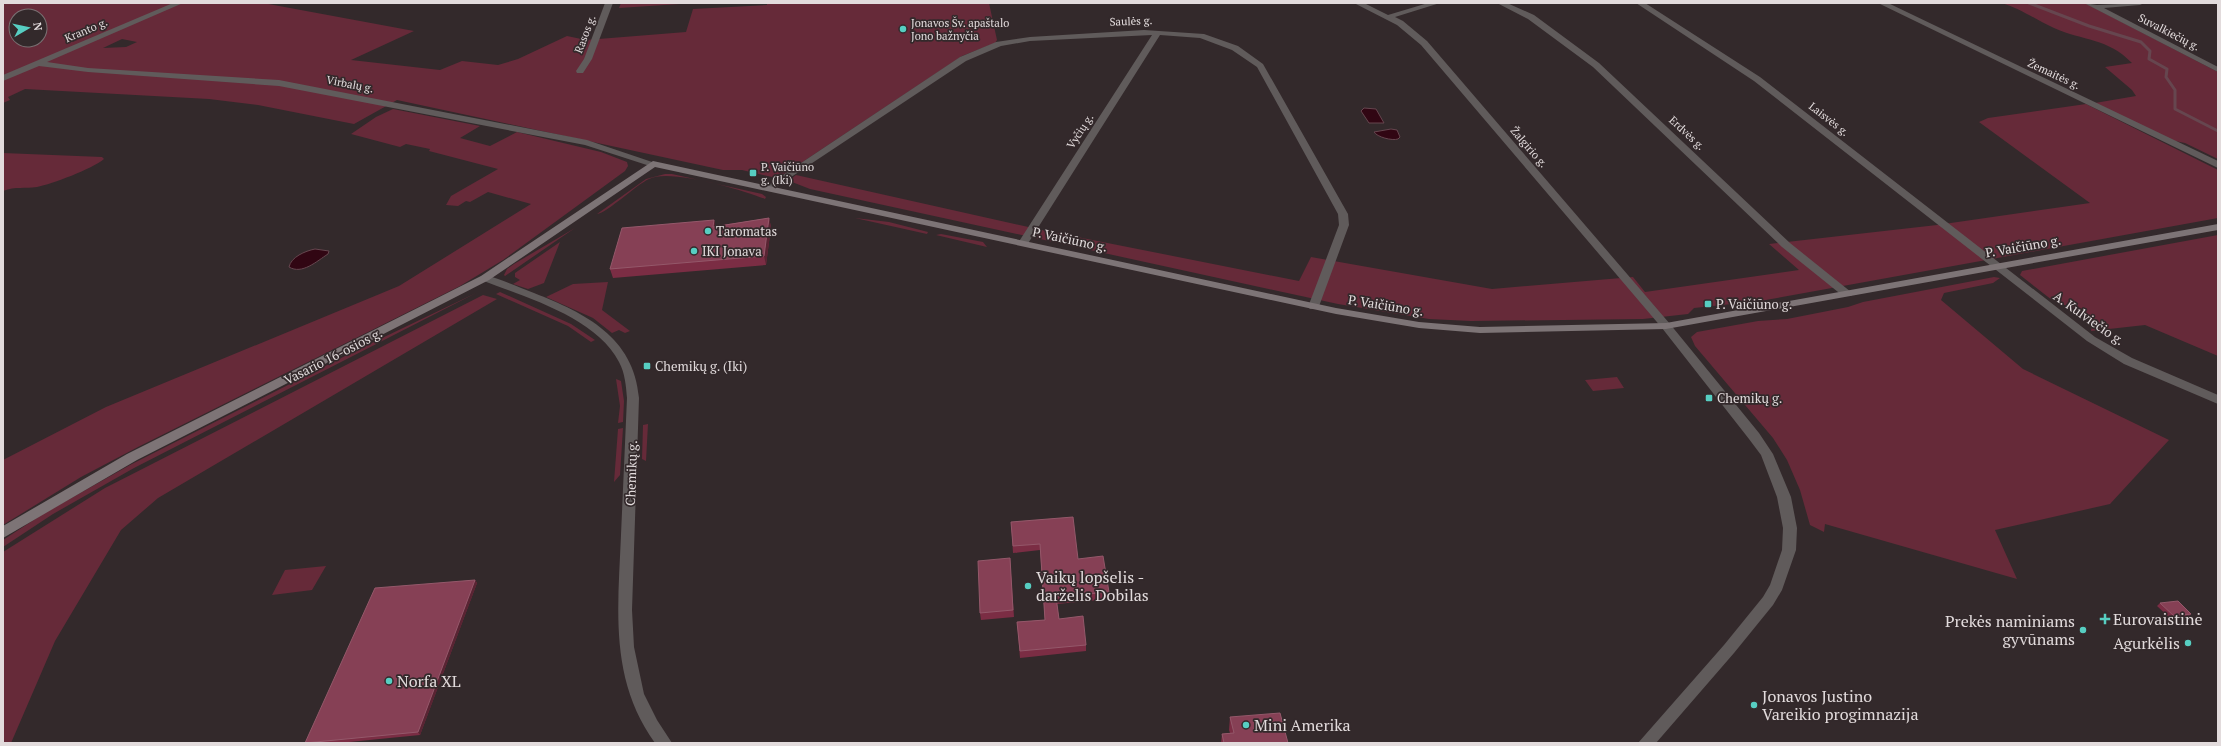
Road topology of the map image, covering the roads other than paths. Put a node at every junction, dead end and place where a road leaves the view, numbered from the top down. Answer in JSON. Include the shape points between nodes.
{"nodes":[{"id":1,"x":179,"y":3,"type":"edge"},
{"id":2,"x":608,"y":3,"type":"edge"},
{"id":3,"x":1358,"y":3,"type":"edge"},
{"id":4,"x":1436,"y":3,"type":"edge"},
{"id":5,"x":1501,"y":3,"type":"edge"},
{"id":6,"x":1640,"y":3,"type":"edge"},
{"id":7,"x":1882,"y":3,"type":"edge"},
{"id":8,"x":2088,"y":3,"type":"edge"},
{"id":9,"x":2140,"y":3,"type":"edge"},
{"id":10,"x":2096,"y":7,"type":"junction"},
{"id":11,"x":1388,"y":17,"type":"junction"},
{"id":12,"x":1158,"y":32,"type":"junction"},
{"id":13,"x":36,"y":63,"type":"junction"},
{"id":14,"x":2218,"y":70,"type":"edge"},
{"id":15,"x":580,"y":71,"type":"dead end"},
{"id":16,"x":3,"y":78,"type":"edge"},
{"id":17,"x":653,"y":164,"type":"junction"},
{"id":18,"x":2218,"y":165,"type":"edge"},
{"id":19,"x":770,"y":187,"type":"junction"},
{"id":20,"x":2218,"y":227,"type":"edge"},
{"id":21,"x":1023,"y":243,"type":"junction"},
{"id":22,"x":1996,"y":265,"type":"junction"},
{"id":23,"x":485,"y":278,"type":"junction"},
{"id":24,"x":1847,"y":294,"type":"junction"},
{"id":25,"x":1314,"y":306,"type":"junction"},
{"id":26,"x":1666,"y":326,"type":"junction"},
{"id":27,"x":2218,"y":400,"type":"edge"},
{"id":28,"x":3,"y":533,"type":"edge"},
{"id":29,"x":664,"y":743,"type":"edge"},
{"id":30,"x":1646,"y":743,"type":"edge"}],
"edges":[{"from":1,"to":13,"type":"street","name":"Kranto g."},
{"from":2,"to":15,"type":"street","name":"Rasos g.","via":[[588,59]]},
{"from":3,"to":11,"type":"street","name":"Žalgirio g."},
{"from":4,"to":11,"type":"street"},
{"from":5,"to":24,"type":"street","name":"Erdvės g.","via":[[1530,17],[1596,65],[1786,245]]},
{"from":6,"to":22,"type":"street","name":"Laisvės g.","via":[[1757,78]]},
{"from":7,"to":18,"type":"street","name":"Žemaitės g."},
{"from":8,"to":10,"type":"street","name":"Suvalkiečių g."},
{"from":9,"to":10,"type":"street"},
{"from":10,"to":14,"type":"street","name":"Suvalkiečių g."},
{"from":11,"to":26,"type":"street","name":"Žalgirio g.","via":[[1411,31],[1424,43]]},
{"from":12,"to":19,"type":"street","name":"Saulės g.","via":[[1030,39],[999,44],[963,58]]},
{"from":12,"to":21,"type":"street","name":"Vyčių g."},
{"from":12,"to":25,"type":"street","name":"Saulės g.","via":[[1201,36],[1235,48],[1260,66],[1277,95],[1343,214],[1344,224]]},
{"from":13,"to":16,"type":"street","name":"Kranto g."},
{"from":13,"to":17,"type":"street","name":"Virbalų g.","via":[[88,70],[268,81],[587,144]]},
{"from":17,"to":19,"type":"main road","name":"P. Vaičiūno g."},
{"from":17,"to":23,"type":"main road","name":"Vasario 16-osios g."},
{"from":19,"to":21,"type":"main road","name":"P. Vaičiūno g."},
{"from":20,"to":22,"type":"main road","name":"P. Vaičiūno g."},
{"from":21,"to":25,"type":"main road","name":"P. Vaičiūno g."},
{"from":22,"to":24,"type":"main road","name":"P. Vaičiūno g."},
{"from":22,"to":27,"type":"street","name":"A. Kulviečio g.","via":[[2106,350]]},
{"from":23,"to":28,"type":"main road","name":"Vasario 16-osios g.","via":[[132,457]]},
{"from":23,"to":29,"type":"street","name":"Chemikų g.","via":[[581,320],[614,344],[628,369],[633,398],[625,610],[626,647],[636,694],[651,725]]},
{"from":24,"to":26,"type":"main road","name":"P. Vaičiūno g."},
{"from":25,"to":26,"type":"main road","name":"P. Vaičiūno g.","via":[[1391,322],[1449,328],[1523,330]]},
{"from":26,"to":30,"type":"street","via":[[1767,454],[1784,497],[1790,528],[1789,550],[1782,577],[1768,601]]}]}
